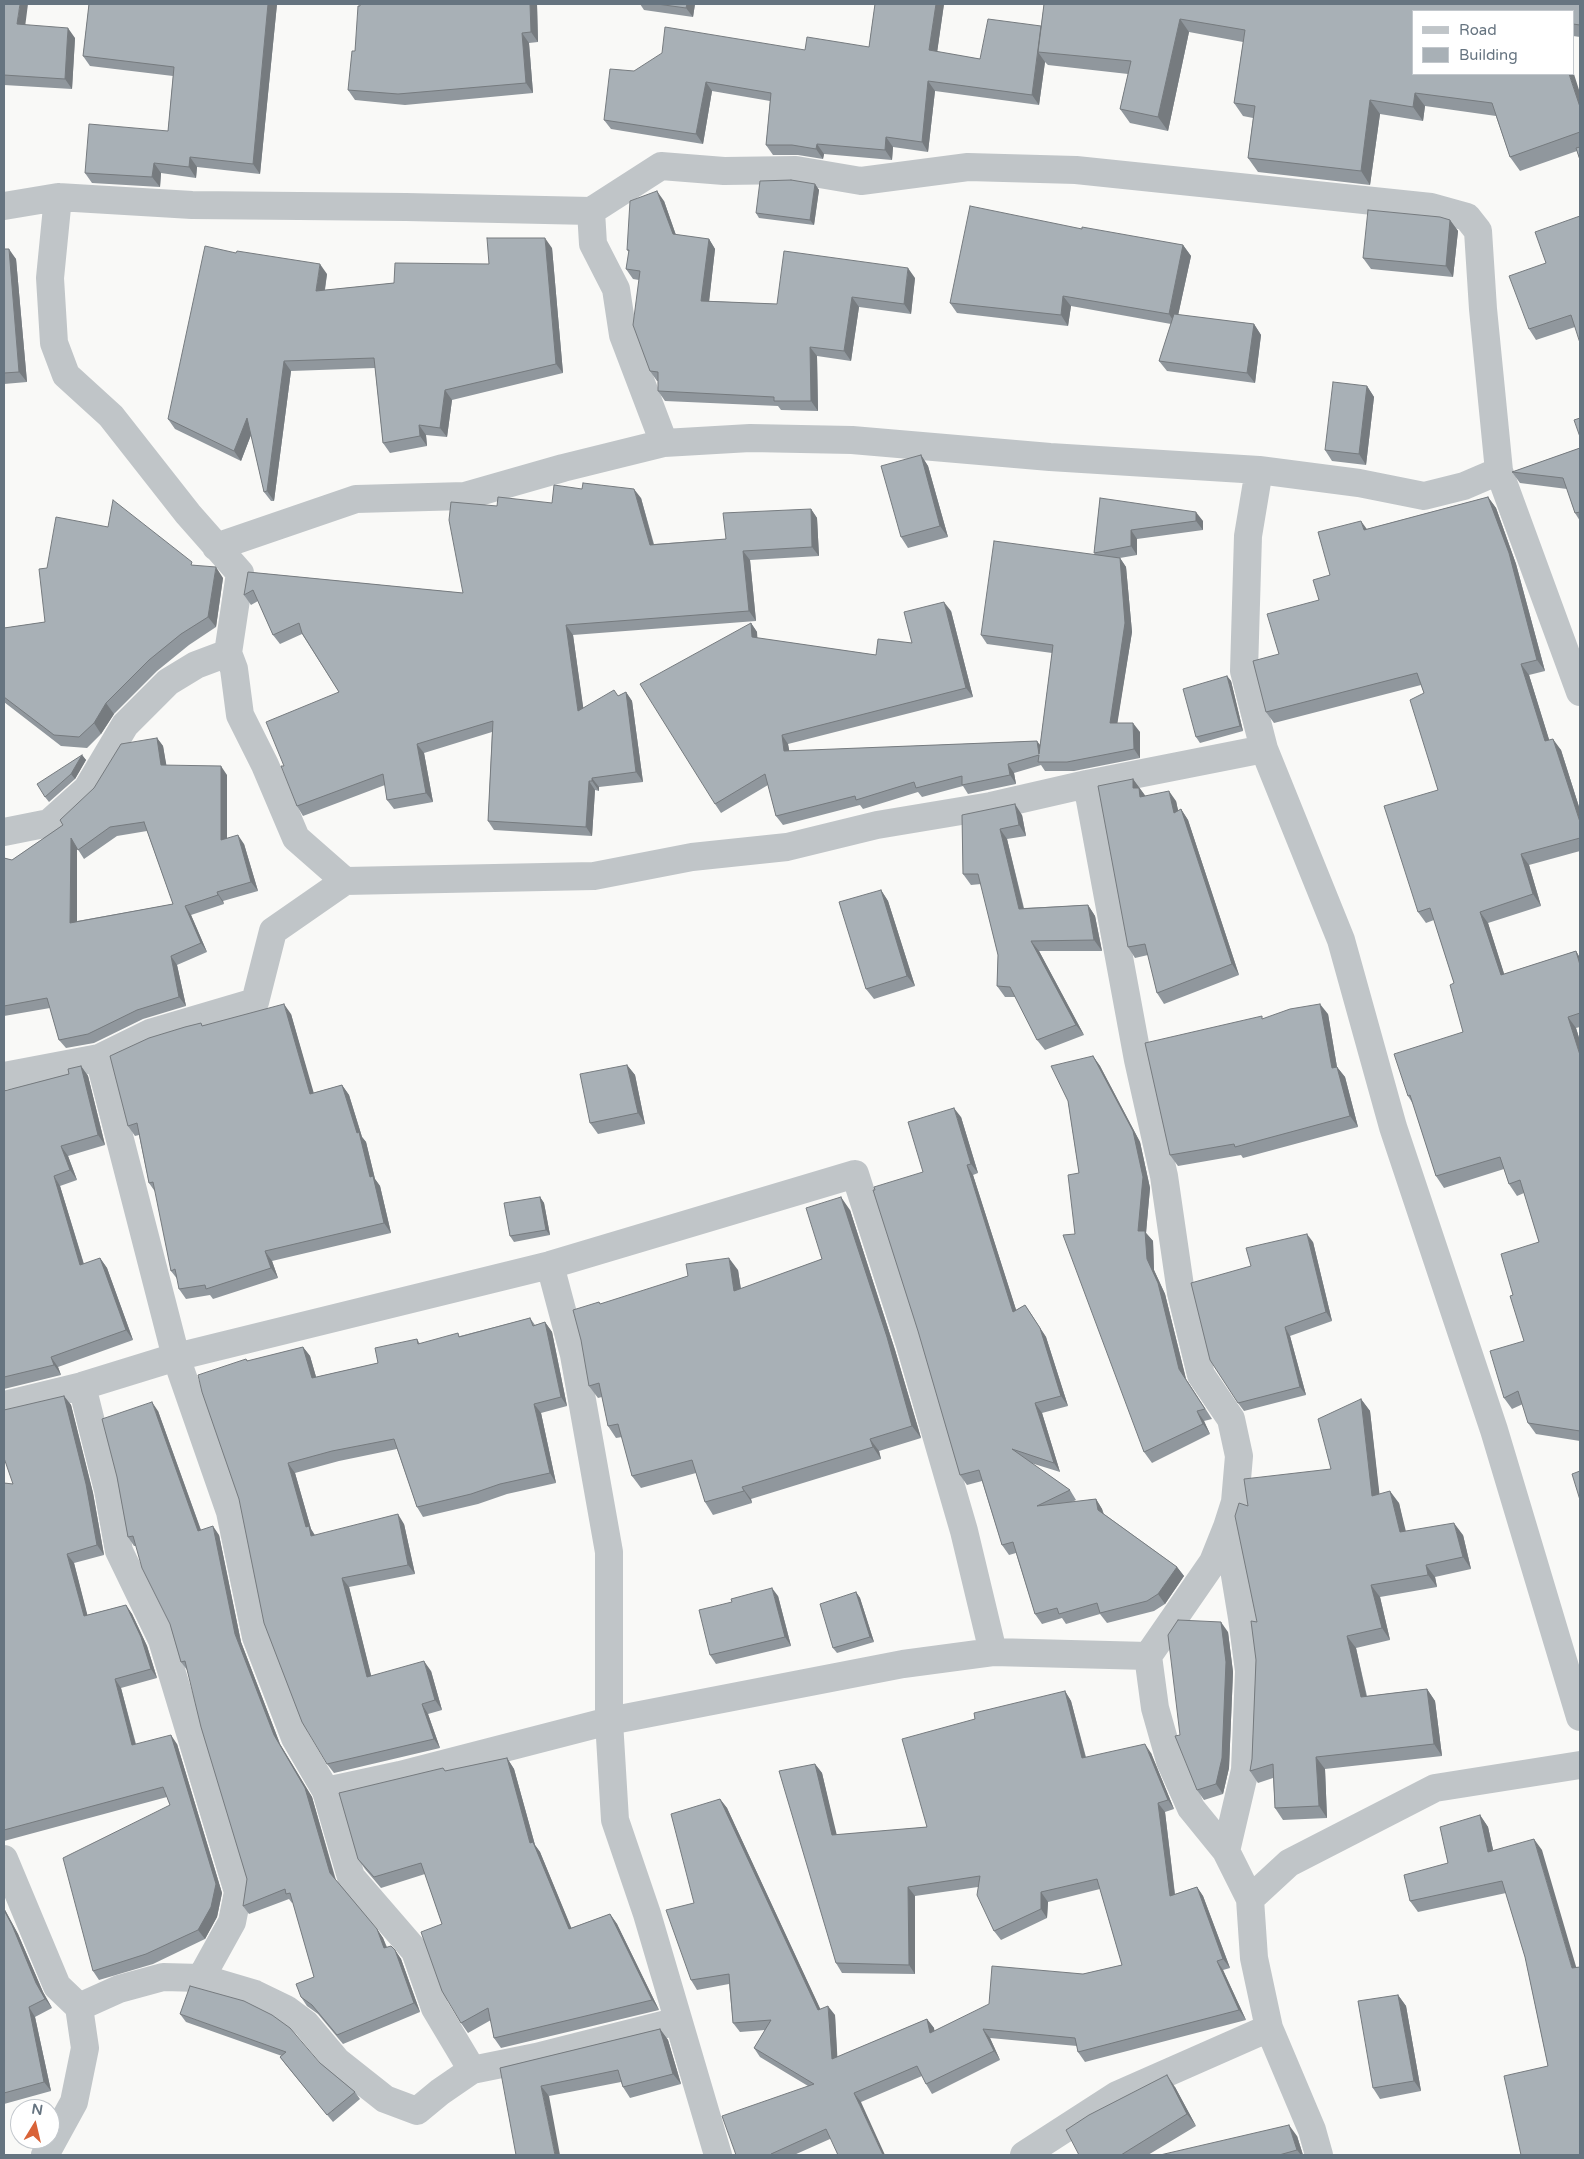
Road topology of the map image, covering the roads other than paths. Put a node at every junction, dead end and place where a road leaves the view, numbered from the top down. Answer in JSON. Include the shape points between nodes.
{"nodes":[{"id":1,"x":58,"y":197,"type":"junction"},
{"id":2,"x":4,"y":206,"type":"edge"},
{"id":3,"x":591,"y":211,"type":"junction"},
{"id":4,"x":664,"y":443,"type":"junction"},
{"id":5,"x":1259,"y":470,"type":"junction"},
{"id":6,"x":1499,"y":471,"type":"junction"},
{"id":7,"x":216,"y":547,"type":"junction"},
{"id":8,"x":228,"y":653,"type":"junction"},
{"id":9,"x":1580,"y":692,"type":"edge"},
{"id":10,"x":1264,"y":749,"type":"junction"},
{"id":11,"x":1087,"y":784,"type":"junction"},
{"id":12,"x":4,"y":832,"type":"edge"},
{"id":13,"x":345,"y":881,"type":"junction"},
{"id":14,"x":99,"y":1058,"type":"junction"},
{"id":15,"x":4,"y":1076,"type":"edge"},
{"id":16,"x":550,"y":1265,"type":"junction"},
{"id":17,"x":176,"y":1357,"type":"junction"},
{"id":18,"x":82,"y":1386,"type":"junction"},
{"id":19,"x":4,"y":1405,"type":"edge"},
{"id":20,"x":1227,"y":1527,"type":"junction"},
{"id":21,"x":993,"y":1652,"type":"junction"},
{"id":22,"x":1148,"y":1656,"type":"junction"},
{"id":23,"x":1580,"y":1716,"type":"edge"},
{"id":24,"x":609,"y":1721,"type":"junction"},
{"id":25,"x":1580,"y":1766,"type":"edge"},
{"id":26,"x":326,"y":1792,"type":"junction"},
{"id":27,"x":1226,"y":1851,"type":"junction"},
{"id":28,"x":4,"y":1859,"type":"edge"},
{"id":29,"x":1250,"y":1899,"type":"junction"},
{"id":30,"x":201,"y":1978,"type":"junction"},
{"id":31,"x":79,"y":2007,"type":"junction"},
{"id":32,"x":678,"y":2021,"type":"junction"},
{"id":33,"x":1269,"y":2028,"type":"junction"},
{"id":34,"x":472,"y":2070,"type":"junction"},
{"id":35,"x":1038,"y":2151,"type":"edge"},
{"id":36,"x":44,"y":2155,"type":"edge"},
{"id":37,"x":718,"y":2155,"type":"edge"},
{"id":38,"x":1319,"y":2155,"type":"edge"}],
"edges":[{"from":1,"to":2,"type":"street"},
{"from":1,"to":3,"type":"street","via":[[192,205]]},
{"from":1,"to":7,"type":"street","via":[[50,278],[54,343],[66,375],[111,416]]},
{"from":3,"to":4,"type":"street","via":[[593,244],[616,289],[623,335]]},
{"from":3,"to":6,"type":"street","via":[[661,166],[724,171],[796,170],[861,181],[968,166],[1076,170],[1176,180],[1431,207],[1467,217],[1478,231]]},
{"from":4,"to":5,"type":"street","via":[[750,438],[852,440]]},
{"from":4,"to":7,"type":"street","via":[[465,496],[356,499]]},
{"from":5,"to":6,"type":"street","via":[[1359,483],[1424,496],[1464,486]]},
{"from":5,"to":10,"type":"street","via":[[1248,536],[1244,671]]},
{"from":6,"to":9,"type":"street"},
{"from":7,"to":8,"type":"street","via":[[240,573]]},
{"from":8,"to":12,"type":"street","via":[[196,665],[168,682],[125,724],[87,789],[49,823]]},
{"from":8,"to":13,"type":"street","via":[[234,669],[240,715],[296,838]]},
{"from":10,"to":11,"type":"street"},
{"from":10,"to":23,"type":"street","via":[[1341,940],[1393,1127],[1494,1430]]},
{"from":11,"to":13,"type":"street","via":[[991,806],[877,825],[787,847],[692,857],[594,876]]},
{"from":11,"to":20,"type":"street","via":[[1138,1060],[1164,1176],[1181,1293],[1201,1375],[1231,1419],[1239,1456],[1235,1502]]},
{"from":13,"to":14,"type":"street","via":[[273,931],[255,1002],[150,1033]]},
{"from":14,"to":15,"type":"street"},
{"from":14,"to":17,"type":"street"},
{"from":16,"to":17,"type":"street"},
{"from":16,"to":21,"type":"street","via":[[855,1174],[910,1345],[964,1531]]},
{"from":16,"to":24,"type":"street","via":[[574,1354],[609,1552]]},
{"from":17,"to":18,"type":"street"},
{"from":17,"to":26,"type":"street","via":[[230,1512],[256,1637],[295,1738]]},
{"from":18,"to":19,"type":"street"},
{"from":18,"to":30,"type":"street","via":[[108,1490],[119,1551],[162,1640],[238,1892],[232,1922]]},
{"from":20,"to":22,"type":"street","via":[[1213,1562]]},
{"from":20,"to":27,"type":"street","via":[[1249,1671],[1245,1770]]},
{"from":21,"to":22,"type":"street"},
{"from":21,"to":24,"type":"street","via":[[903,1664]]},
{"from":22,"to":27,"type":"street","via":[[1155,1708],[1170,1761],[1191,1808]]},
{"from":24,"to":26,"type":"street"},
{"from":24,"to":32,"type":"street","via":[[615,1820]]},
{"from":25,"to":29,"type":"street","via":[[1435,1788],[1289,1863]]},
{"from":26,"to":34,"type":"street","via":[[351,1877],[415,1951],[435,2008]]},
{"from":27,"to":29,"type":"street"},
{"from":28,"to":31,"type":"street","via":[[57,1986]]},
{"from":29,"to":33,"type":"street","via":[[1254,1958]]},
{"from":30,"to":31,"type":"street","via":[[163,1977],[119,1989]]},
{"from":30,"to":34,"type":"street","via":[[255,1994],[286,2009],[306,2024],[337,2060],[385,2099],[417,2111]]},
{"from":31,"to":36,"type":"street","via":[[85,2048],[74,2102]]},
{"from":32,"to":34,"type":"street"},
{"from":32,"to":37,"type":"street"},
{"from":33,"to":35,"type":"street","via":[[1117,2094]]},
{"from":33,"to":38,"type":"street","via":[[1312,2130]]}]}
